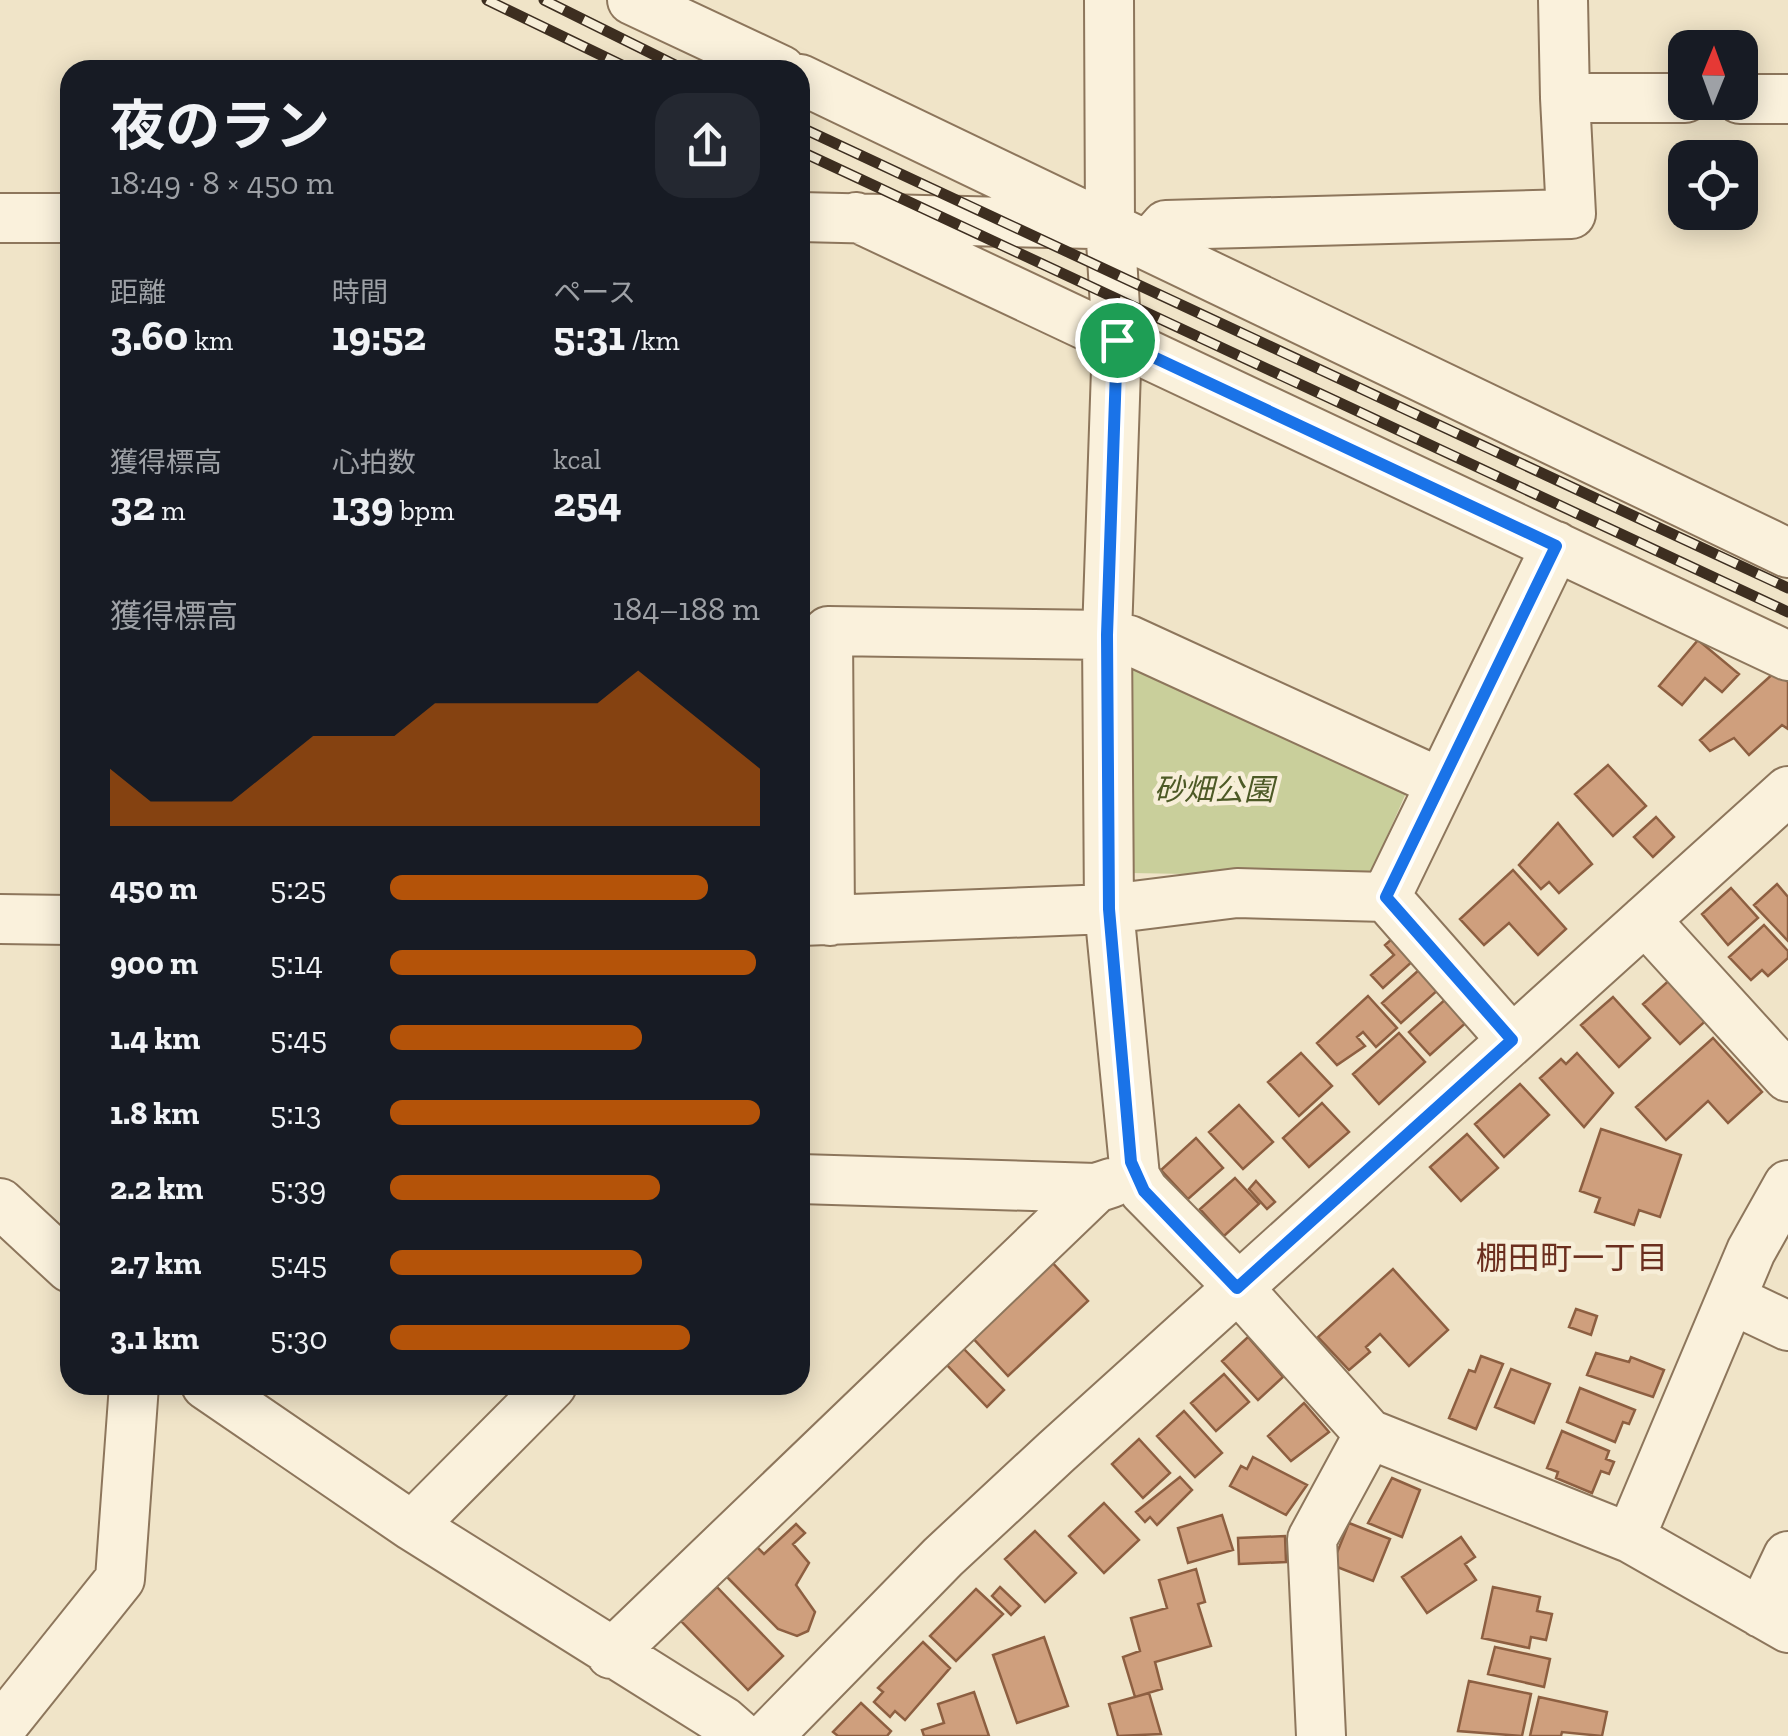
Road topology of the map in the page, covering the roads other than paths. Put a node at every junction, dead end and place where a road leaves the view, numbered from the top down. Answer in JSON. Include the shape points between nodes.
{"nodes":[{"id":1,"x":632,"y":0,"type":"edge"},
{"id":2,"x":1109,"y":0,"type":"edge"},
{"id":3,"x":1563,"y":0,"type":"edge"},
{"id":4,"x":760,"y":60,"type":"edge"},
{"id":5,"x":810,"y":84,"type":"edge"},
{"id":6,"x":1566,"y":98,"type":"junction"},
{"id":7,"x":1668,"y":98,"type":"edge"},
{"id":8,"x":1758,"y":99,"type":"edge"},
{"id":9,"x":1788,"y":99,"type":"edge"},
{"id":10,"x":810,"y":217,"type":"edge"},
{"id":11,"x":856,"y":217,"type":"junction"},
{"id":12,"x":0,"y":218,"type":"edge"},
{"id":13,"x":60,"y":218,"type":"edge"},
{"id":14,"x":1130,"y":234,"type":"junction"},
{"id":15,"x":1117,"y":340,"type":"junction"},
{"id":16,"x":1556,"y":546,"type":"junction"},
{"id":17,"x":1788,"y":553,"type":"edge"},
{"id":18,"x":1107,"y":635,"type":"junction"},
{"id":19,"x":1788,"y":656,"type":"edge"},
{"id":20,"x":1441,"y":782,"type":"junction"},
{"id":21,"x":1788,"y":791,"type":"edge"},
{"id":22,"x":1386,"y":897,"type":"junction"},
{"id":23,"x":1109,"y":909,"type":"junction"},
{"id":24,"x":0,"y":920,"type":"edge"},
{"id":25,"x":60,"y":920,"type":"edge"},
{"id":26,"x":1645,"y":920,"type":"junction"},
{"id":27,"x":815,"y":921,"type":"edge"},
{"id":28,"x":1512,"y":1040,"type":"junction"},
{"id":29,"x":1788,"y":1077,"type":"edge"},
{"id":30,"x":810,"y":1180,"type":"edge"},
{"id":31,"x":1115,"y":1182,"type":"junction"},
{"id":32,"x":1788,"y":1185,"type":"edge"},
{"id":33,"x":0,"y":1203,"type":"edge"},
{"id":34,"x":60,"y":1259,"type":"edge"},
{"id":35,"x":1237,"y":1288,"type":"junction"},
{"id":36,"x":1730,"y":1298,"type":"junction"},
{"id":37,"x":1788,"y":1326,"type":"edge"},
{"id":38,"x":133,"y":1395,"type":"edge"},
{"id":39,"x":542,"y":1395,"type":"edge"},
{"id":40,"x":258,"y":1400,"type":"edge"},
{"id":41,"x":1368,"y":1434,"type":"junction"},
{"id":42,"x":412,"y":1526,"type":"junction"},
{"id":43,"x":1630,"y":1538,"type":"junction"},
{"id":44,"x":1788,"y":1556,"type":"edge"},
{"id":45,"x":1774,"y":1621,"type":"edge"},
{"id":46,"x":612,"y":1654,"type":"junction"},
{"id":47,"x":0,"y":1729,"type":"edge"},
{"id":48,"x":740,"y":1736,"type":"edge"},
{"id":49,"x":768,"y":1736,"type":"edge"},
{"id":50,"x":1320,"y":1736,"type":"edge"}],
"edges":[{"from":1,"to":4,"type":"street"},
{"from":2,"to":14,"type":"street"},
{"from":3,"to":6,"type":"street"},
{"from":5,"to":14,"type":"street"},
{"from":6,"to":7,"type":"street"},
{"from":6,"to":14,"type":"street","via":[[1571,214],[1166,224]]},
{"from":8,"to":9,"type":"street"},
{"from":10,"to":11,"type":"street"},
{"from":11,"to":14,"type":"street"},
{"from":11,"to":15,"type":"street"},
{"from":12,"to":13,"type":"street"},
{"from":14,"to":15,"type":"street"},
{"from":14,"to":17,"type":"street"},
{"from":15,"to":16,"type":"street"},
{"from":15,"to":18,"type":"street"},
{"from":16,"to":19,"type":"street"},
{"from":16,"to":20,"type":"street"},
{"from":18,"to":20,"type":"street"},
{"from":18,"to":23,"type":"street"},
{"from":18,"to":27,"type":"street","via":[[828,631]]},
{"from":20,"to":22,"type":"street"},
{"from":21,"to":26,"type":"street"},
{"from":22,"to":23,"type":"street","via":[[1237,893]]},
{"from":22,"to":28,"type":"street"},
{"from":23,"to":27,"type":"street"},
{"from":23,"to":31,"type":"street"},
{"from":24,"to":25,"type":"street"},
{"from":26,"to":28,"type":"street"},
{"from":26,"to":29,"type":"street"},
{"from":28,"to":35,"type":"street"},
{"from":30,"to":31,"type":"street"},
{"from":31,"to":35,"type":"street","via":[[1144,1191]]},
{"from":31,"to":46,"type":"street"},
{"from":32,"to":36,"type":"street"},
{"from":33,"to":34,"type":"street"},
{"from":35,"to":41,"type":"street"},
{"from":35,"to":49,"type":"street","via":[[943,1557]]},
{"from":36,"to":37,"type":"street"},
{"from":36,"to":43,"type":"street"},
{"from":38,"to":47,"type":"street","via":[[120,1579]]},
{"from":39,"to":42,"type":"street"},
{"from":40,"to":42,"type":"street"},
{"from":41,"to":43,"type":"street"},
{"from":41,"to":50,"type":"street","via":[[1312,1538]]},
{"from":42,"to":46,"type":"street"},
{"from":43,"to":45,"type":"street"},
{"from":44,"to":45,"type":"street"},
{"from":46,"to":48,"type":"street"}]}
